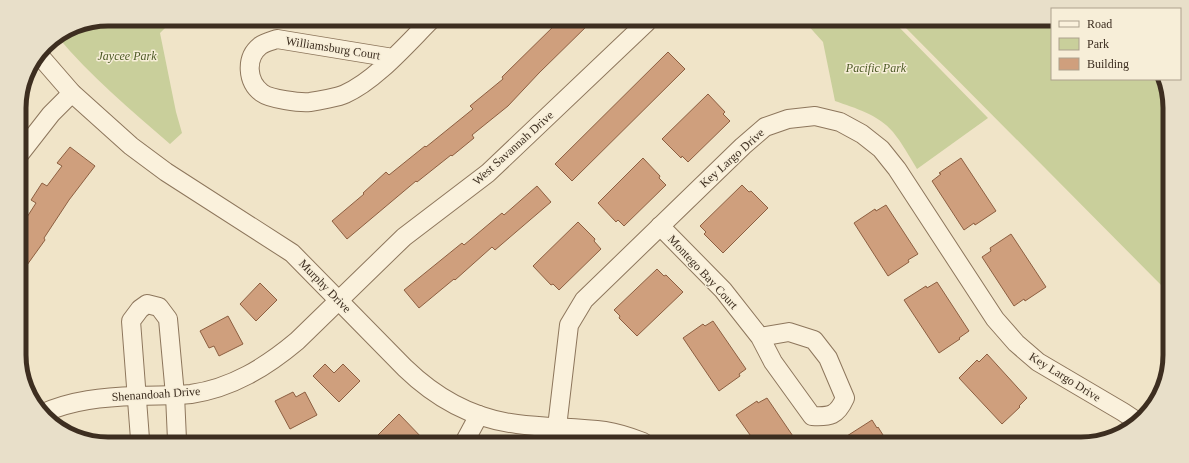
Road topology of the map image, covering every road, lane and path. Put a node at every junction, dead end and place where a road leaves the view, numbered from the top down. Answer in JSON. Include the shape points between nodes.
{"nodes":[{"id":1,"x":424,"y":26,"type":"edge"},
{"id":2,"x":642,"y":26,"type":"edge"},
{"id":3,"x":393,"y":58,"type":"junction"},
{"id":4,"x":42,"y":59,"type":"edge"},
{"id":5,"x":72,"y":94,"type":"junction"},
{"id":6,"x":26,"y":147,"type":"edge"},
{"id":7,"x":660,"y":226,"type":"junction"},
{"id":8,"x":339,"y":301,"type":"junction"},
{"id":9,"x":760,"y":337,"type":"junction"},
{"id":10,"x":175,"y":395,"type":"junction"},
{"id":11,"x":136,"y":396,"type":"junction"},
{"id":12,"x":48,"y":411,"type":"edge"},
{"id":13,"x":479,"y":415,"type":"junction"},
{"id":14,"x":1133,"y":418,"type":"edge"},
{"id":15,"x":557,"y":427,"type":"junction"},
{"id":16,"x":140,"y":437,"type":"edge"},
{"id":17,"x":177,"y":437,"type":"edge"},
{"id":18,"x":467,"y":437,"type":"edge"},
{"id":19,"x":628,"y":437,"type":"edge"}],
"edges":[{"from":1,"to":3,"type":"street","name":"Williamsburg Court"},
{"from":2,"to":8,"type":"street","name":"West Savannah Drive","via":[[488,173],[404,237]]},
{"from":3,"to":3,"type":"street","name":"Williamsburg Court","via":[[367,81],[344,95],[309,102],[264,95],[256,89],[249,72],[250,62],[260,46],[277,39]]},
{"from":4,"to":5,"type":"street","name":"Murphy Drive"},
{"from":5,"to":6,"type":"street","via":[[52,114]]},
{"from":5,"to":8,"type":"street","name":"Murphy Drive","via":[[166,172],[292,253]]},
{"from":7,"to":9,"type":"street","name":"Montego Bay Court","via":[[723,290]]},
{"from":7,"to":14,"type":"street","name":"Key Largo Drive","via":[[765,128],[788,119],[815,116],[840,122],[862,134],[881,149],[897,169],[995,319],[1016,343],[1038,362]]},
{"from":7,"to":15,"type":"street","name":"Key Largo Drive","via":[[584,300],[569,324]]},
{"from":8,"to":10,"type":"street","name":"Shenandoah Drive","via":[[281,354],[260,369],[212,390]]},
{"from":8,"to":13,"type":"street","name":"Murphy Drive","via":[[419,382],[444,399]]},
{"from":9,"to":9,"type":"street","name":"Montego Bay Court","via":[[773,362],[812,416],[827,417],[840,409],[845,398],[828,358],[814,340],[789,332]]},
{"from":10,"to":11,"type":"street","name":"Shenandoah Drive"},
{"from":10,"to":11,"type":"street","via":[[168,319],[159,307],[147,304],[131,321]]},
{"from":10,"to":17,"type":"street"},
{"from":11,"to":12,"type":"street","name":"Shenandoah Drive","via":[[93,398]]},
{"from":11,"to":16,"type":"street"},
{"from":13,"to":15,"type":"street","name":"Murphy Drive","via":[[517,424]]},
{"from":13,"to":18,"type":"street"},
{"from":15,"to":19,"type":"street","name":"Murphy Drive","via":[[604,431]]}]}
